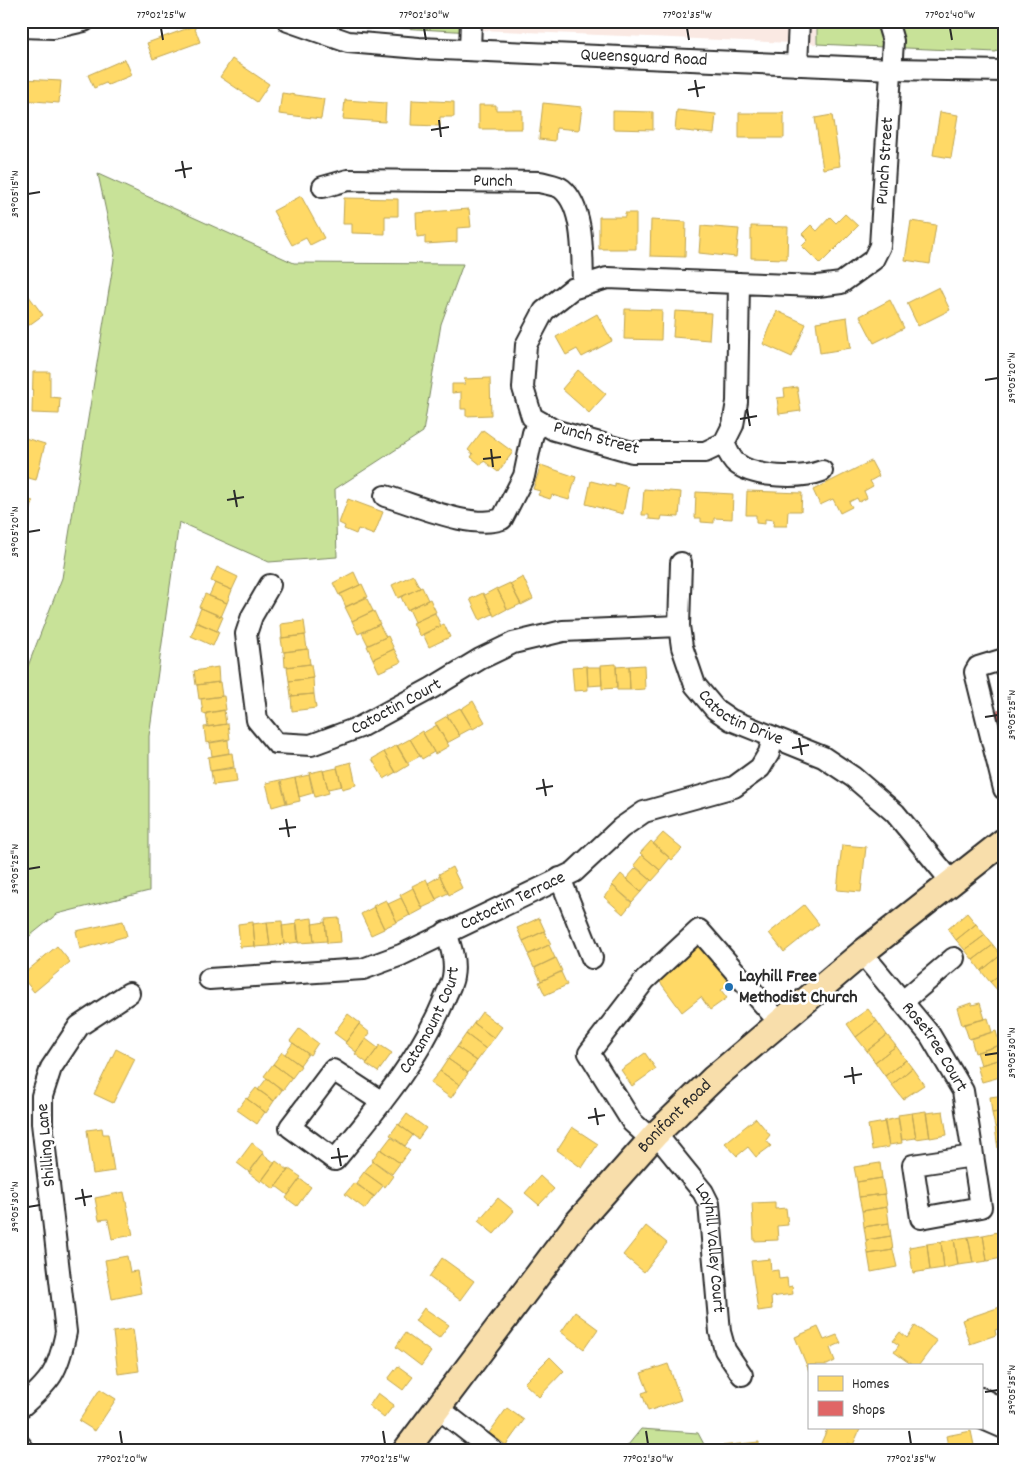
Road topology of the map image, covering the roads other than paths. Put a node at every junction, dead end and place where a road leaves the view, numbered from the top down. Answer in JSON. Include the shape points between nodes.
{"nodes":[{"id":1,"x":84,"y":21,"type":"edge"},
{"id":2,"x":288,"y":21,"type":"edge"},
{"id":3,"x":471,"y":21,"type":"edge"},
{"id":4,"x":799,"y":21,"type":"edge"},
{"id":5,"x":887,"y":21,"type":"edge"},
{"id":6,"x":21,"y":28,"type":"edge"},
{"id":7,"x":470,"y":50,"type":"junction"},
{"id":8,"x":797,"y":64,"type":"junction"},
{"id":9,"x":892,"y":69,"type":"junction"},
{"id":10,"x":1004,"y":71,"type":"edge"},
{"id":11,"x":323,"y":187,"type":"dead end"},
{"id":12,"x":739,"y":283,"type":"junction"},
{"id":13,"x":583,"y":286,"type":"junction"},
{"id":14,"x":542,"y":423,"type":"junction"},
{"id":15,"x":724,"y":443,"type":"junction"},
{"id":16,"x":822,"y":471,"type":"dead end"},
{"id":17,"x":385,"y":496,"type":"dead end"},
{"id":18,"x":681,"y":563,"type":"dead end"},
{"id":19,"x":270,"y":585,"type":"dead end"},
{"id":20,"x":678,"y":626,"type":"junction"},
{"id":21,"x":1004,"y":659,"type":"edge"},
{"id":22,"x":773,"y":737,"type":"junction"},
{"id":23,"x":1003,"y":781,"type":"edge"},
{"id":24,"x":1004,"y":841,"type":"edge"},
{"id":25,"x":560,"y":878,"type":"junction"},
{"id":26,"x":952,"y":881,"type":"junction"},
{"id":27,"x":446,"y":932,"type":"junction"},
{"id":28,"x":862,"y":953,"type":"junction"},
{"id":29,"x":592,"y":958,"type":"dead end"},
{"id":30,"x":954,"y":958,"type":"dead end"},
{"id":31,"x":209,"y":979,"type":"dead end"},
{"id":32,"x":129,"y":992,"type":"dead end"},
{"id":33,"x":902,"y":1002,"type":"junction"},
{"id":34,"x":780,"y":1023,"type":"junction"},
{"id":35,"x":382,"y":1102,"type":"junction"},
{"id":36,"x":654,"y":1137,"type":"junction"},
{"id":37,"x":973,"y":1156,"type":"dead end"},
{"id":38,"x":742,"y":1375,"type":"dead end"},
{"id":39,"x":982,"y":1399,"type":"edge"},
{"id":40,"x":21,"y":1407,"type":"edge"},
{"id":41,"x":438,"y":1408,"type":"junction"},
{"id":42,"x":1004,"y":1410,"type":"edge"},
{"id":43,"x":982,"y":1418,"type":"edge"},
{"id":44,"x":1004,"y":1428,"type":"edge"},
{"id":45,"x":21,"y":1446,"type":"edge"},
{"id":46,"x":24,"y":1450,"type":"edge"},
{"id":47,"x":406,"y":1450,"type":"edge"},
{"id":48,"x":492,"y":1450,"type":"edge"}],
"edges":[{"from":1,"to":6,"type":"street","via":[[54,28]]},
{"from":2,"to":7,"type":"street","name":"Queensguard Road","via":[[348,42]]},
{"from":3,"to":7,"type":"street"},
{"from":4,"to":8,"type":"street"},
{"from":5,"to":9,"type":"street","name":"Punch Street","via":[[892,41]]},
{"from":7,"to":8,"type":"street","name":"Queensguard Road"},
{"from":8,"to":9,"type":"street","name":"Queensguard Road"},
{"from":9,"to":10,"type":"street","name":"Queensguard Road"},
{"from":9,"to":12,"type":"street","name":"Punch Street","via":[[880,246],[873,260],[841,283],[818,286]]},
{"from":11,"to":13,"type":"street","name":"Punch","via":[[348,180],[540,182],[562,189],[580,223]]},
{"from":12,"to":13,"type":"street","name":"Punch Street","via":[[607,278]]},
{"from":12,"to":15,"type":"street","via":[[737,402],[733,425]]},
{"from":13,"to":14,"type":"street","name":"Punch Street","via":[[572,289],[544,311],[526,344],[523,388],[532,417]]},
{"from":14,"to":15,"type":"street","name":"Punch Street","via":[[554,430],[632,452],[705,452]]},
{"from":14,"to":17,"type":"street","via":[[533,433],[524,476],[502,519],[491,523],[473,522]]},
{"from":15,"to":16,"type":"street","via":[[736,463],[746,468],[793,476],[810,476]]},
{"from":18,"to":20,"type":"street","name":"Catoctin Drive"},
{"from":19,"to":20,"type":"street","name":"Catoctin Court","via":[[252,616],[246,634],[257,720],[276,743],[311,745],[360,726],[480,658],[513,643],[563,630]]},
{"from":20,"to":22,"type":"street","name":"Catoctin Drive","via":[[695,685],[710,703],[731,720]]},
{"from":21,"to":23,"type":"street","via":[[978,667],[975,672]]},
{"from":22,"to":25,"type":"street","name":"Catoctin Terrace","via":[[760,768],[734,787],[644,812],[621,828],[574,872]]},
{"from":22,"to":26,"type":"street","name":"Catoctin Drive","via":[[824,757],[853,777],[894,814]]},
{"from":24,"to":26,"type":"main road","name":"Bonifant Road"},
{"from":25,"to":27,"type":"street","name":"Catoctin Terrace"},
{"from":25,"to":29,"type":"street"},
{"from":26,"to":28,"type":"main road","name":"Bonifant Road"},
{"from":27,"to":31,"type":"street","name":"Catoctin Terrace","via":[[401,956],[363,969]]},
{"from":27,"to":35,"type":"street","name":"Catamount Court","via":[[453,953],[453,977],[427,1035]]},
{"from":28,"to":33,"type":"street","name":"Rosetree Court"},
{"from":28,"to":34,"type":"main road","name":"Bonifant Road"},
{"from":30,"to":33,"type":"street"},
{"from":32,"to":40,"type":"street","name":"Shilling Lane","via":[[79,1026],[50,1068],[42,1096],[42,1123],[66,1332],[61,1360],[54,1374]]},
{"from":33,"to":37,"type":"street","name":"Rosetree Court","via":[[930,1035],[963,1091]]},
{"from":34,"to":36,"type":"main road","name":"Bonifant Road","via":[[714,1078]]},
{"from":34,"to":36,"type":"street","name":"Layhill Valley Court","via":[[699,930],[645,980],[589,1053],[632,1122]]},
{"from":35,"to":35,"type":"street","name":"Catamount Court","via":[[333,1070],[290,1128],[335,1160]]},
{"from":36,"to":38,"type":"street","name":"Layhill Valley Court","via":[[703,1192],[709,1204],[720,1332],[725,1350]]},
{"from":36,"to":41,"type":"main road","name":"Bonifant Road","via":[[577,1223]]},
{"from":39,"to":42,"type":"street"},
{"from":41,"to":47,"type":"main road","name":"Bonifant Road"},
{"from":41,"to":48,"type":"street"},
{"from":43,"to":44,"type":"street"},
{"from":45,"to":46,"type":"street"}]}
